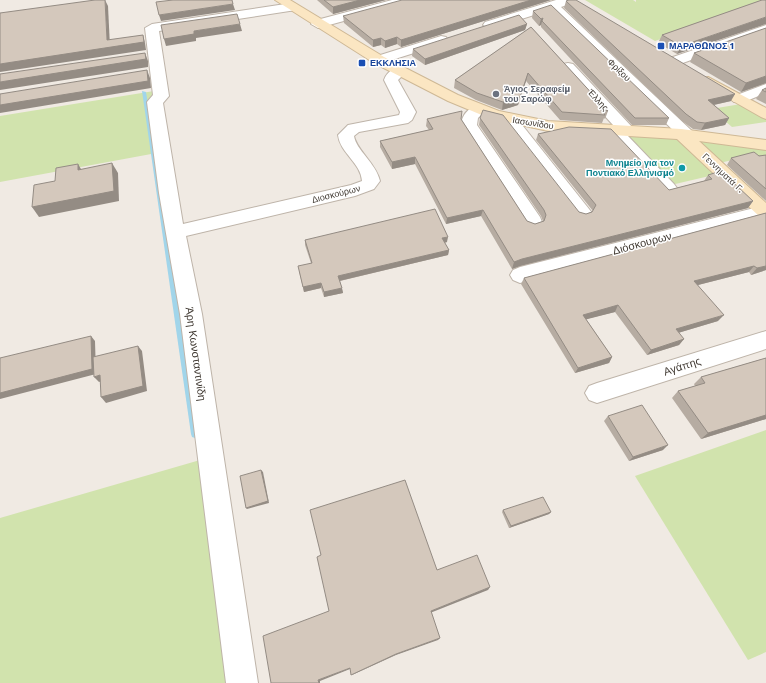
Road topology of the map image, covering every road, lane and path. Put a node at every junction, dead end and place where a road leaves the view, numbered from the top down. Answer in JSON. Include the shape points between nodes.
{"nodes":[{"id":1,"x":406,"y":0,"type":"edge"},
{"id":2,"x":573,"y":1,"type":"edge"},
{"id":3,"x":287,"y":4,"type":"edge"},
{"id":4,"x":552,"y":5,"type":"junction"},
{"id":5,"x":520,"y":15,"type":"junction"},
{"id":6,"x":318,"y":24,"type":"junction"},
{"id":7,"x":530,"y":27,"type":"edge"},
{"id":8,"x":475,"y":29,"type":"edge"},
{"id":9,"x":766,"y":29,"type":"edge"},
{"id":10,"x":453,"y":36,"type":"edge"},
{"id":11,"x":662,"y":53,"type":"edge"},
{"id":12,"x":141,"y":56,"type":"edge"},
{"id":13,"x":557,"y":56,"type":"edge"},
{"id":14,"x":379,"y":60,"type":"junction"},
{"id":15,"x":675,"y":61,"type":"junction"},
{"id":16,"x":152,"y":66,"type":"junction"},
{"id":17,"x":400,"y":71,"type":"junction"},
{"id":18,"x":766,"y":88,"type":"edge"},
{"id":19,"x":740,"y":99,"type":"junction"},
{"id":20,"x":478,"y":110,"type":"junction"},
{"id":21,"x":766,"y":114,"type":"edge"},
{"id":22,"x":509,"y":119,"type":"junction"},
{"id":23,"x":620,"y":131,"type":"junction"},
{"id":24,"x":684,"y":134,"type":"junction"},
{"id":25,"x":766,"y":145,"type":"edge"},
{"id":26,"x":668,"y":188,"type":"edge"},
{"id":27,"x":765,"y":212,"type":"edge"},
{"id":28,"x":583,"y":213,"type":"edge"},
{"id":29,"x":533,"y":222,"type":"edge"},
{"id":30,"x":176,"y":232,"type":"junction"},
{"id":31,"x":520,"y":275,"type":"dead end"},
{"id":32,"x":766,"y":340,"type":"edge"},
{"id":33,"x":597,"y":393,"type":"dead end"},
{"id":34,"x":242,"y":683,"type":"edge"}],
"edges":[{"from":1,"to":6,"type":"street"},
{"from":2,"to":4,"type":"street"},
{"from":3,"to":6,"type":"street","name":"Ιασωνίδου"},
{"from":3,"to":16,"type":"street","name":"Άρη Κωνσταντινίδη","via":[[152,28]]},
{"from":4,"to":5,"type":"street"},
{"from":4,"to":24,"type":"street","name":"Φρίξου"},
{"from":5,"to":7,"type":"street"},
{"from":5,"to":8,"type":"street"},
{"from":6,"to":14,"type":"street","name":"Ιασωνίδου"},
{"from":9,"to":15,"type":"street"},
{"from":10,"to":14,"type":"street"},
{"from":11,"to":15,"type":"street"},
{"from":12,"to":16,"type":"street"},
{"from":13,"to":23,"type":"street","name":"Έλλης"},
{"from":14,"to":17,"type":"street","name":"Ιασωνίδου"},
{"from":15,"to":19,"type":"street"},
{"from":16,"to":30,"type":"street","name":"Άρη Κωνσταντινίδη","via":[[161,96],[155,102]]},
{"from":17,"to":20,"type":"street","name":"Ιασωνίδου"},
{"from":17,"to":30,"type":"street","name":"Διοσκούρων","via":[[391,80],[408,112],[406,117],[402,120],[354,128],[346,135],[347,142],[358,154],[371,176],[368,185]]},
{"from":18,"to":19,"type":"street"},
{"from":19,"to":21,"type":"street"},
{"from":20,"to":22,"type":"street","name":"Ιασωνίδου"},
{"from":20,"to":29,"type":"street","via":[[470,117],[469,123]]},
{"from":22,"to":23,"type":"street","name":"Ιασωνίδου","via":[[548,126]]},
{"from":22,"to":28,"type":"street"},
{"from":23,"to":24,"type":"street","name":"Ιασωνίδου"},
{"from":23,"to":26,"type":"street","name":"Έλλης"},
{"from":24,"to":25,"type":"street","name":"Ιασωνίδου"},
{"from":24,"to":27,"type":"street","name":"Γεννηματά Γ."},
{"from":27,"to":31,"type":"street","name":"Διόσκουρων"},
{"from":30,"to":34,"type":"street","name":"Άρη Κωνσταντινίδη","via":[[191,314]]},
{"from":32,"to":33,"type":"street","name":"Αγάπης"}]}
